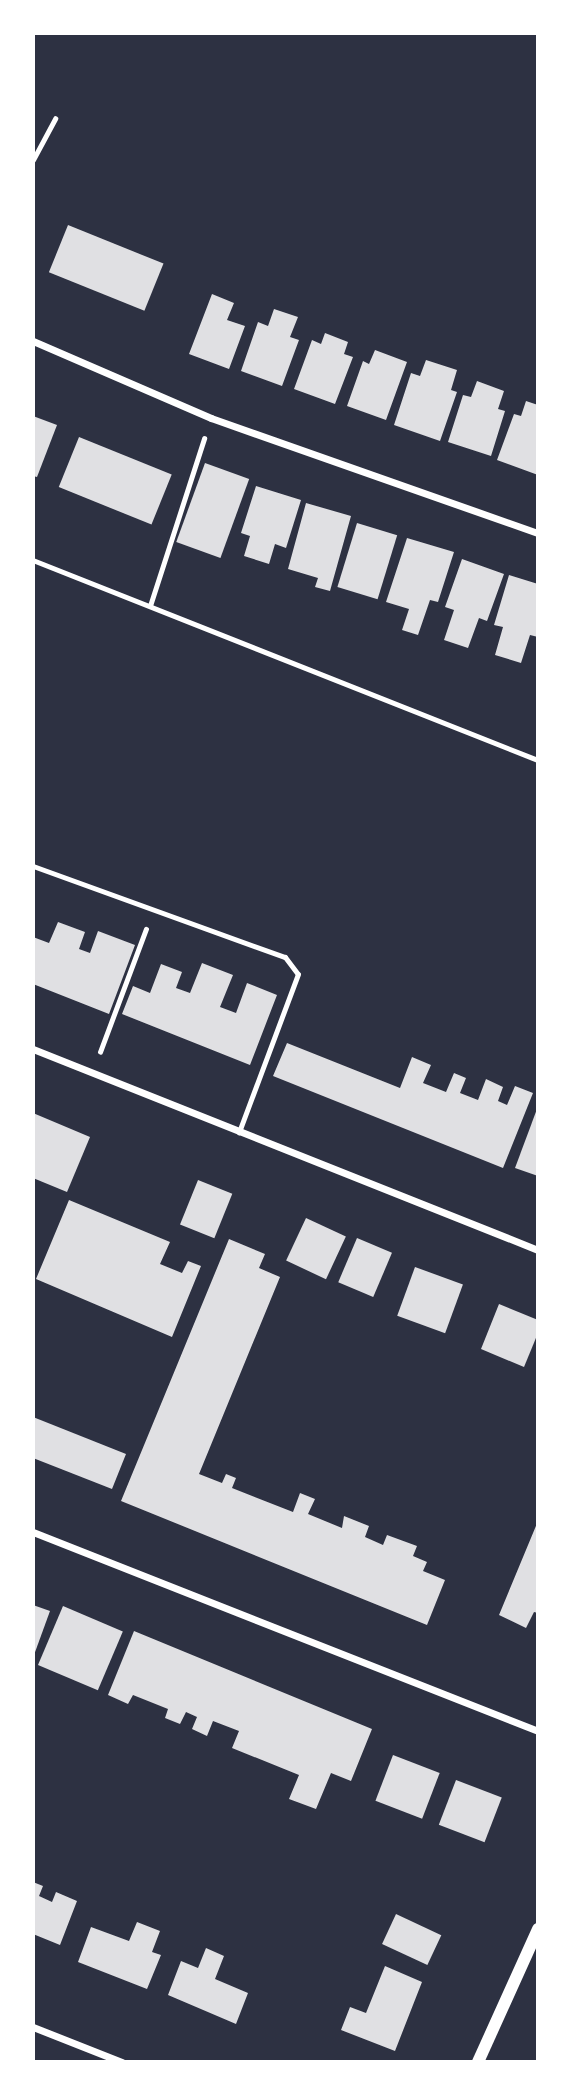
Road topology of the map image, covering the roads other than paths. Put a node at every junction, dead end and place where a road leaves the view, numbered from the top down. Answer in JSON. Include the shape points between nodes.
{"nodes":[{"id":1,"x":33,"y":341,"type":"edge"},
{"id":2,"x":538,"y":533,"type":"edge"},
{"id":3,"x":33,"y":866,"type":"edge"},
{"id":4,"x":33,"y":1049,"type":"edge"},
{"id":5,"x":239,"y":1132,"type":"junction"},
{"id":6,"x":538,"y":1250,"type":"edge"},
{"id":7,"x":33,"y":1532,"type":"edge"},
{"id":8,"x":538,"y":1731,"type":"edge"},
{"id":9,"x":538,"y":1929,"type":"edge"},
{"id":10,"x":33,"y":2027,"type":"edge"},
{"id":11,"x":122,"y":2062,"type":"edge"},
{"id":12,"x":478,"y":2062,"type":"edge"}],
"edges":[{"from":1,"to":2,"type":"street","via":[[211,418]]},
{"from":3,"to":5,"type":"lane","via":[[285,957],[298,974]]},
{"from":4,"to":5,"type":"street"},
{"from":5,"to":6,"type":"street"},
{"from":7,"to":8,"type":"street"},
{"from":9,"to":12,"type":"street"},
{"from":10,"to":11,"type":"street"}]}
